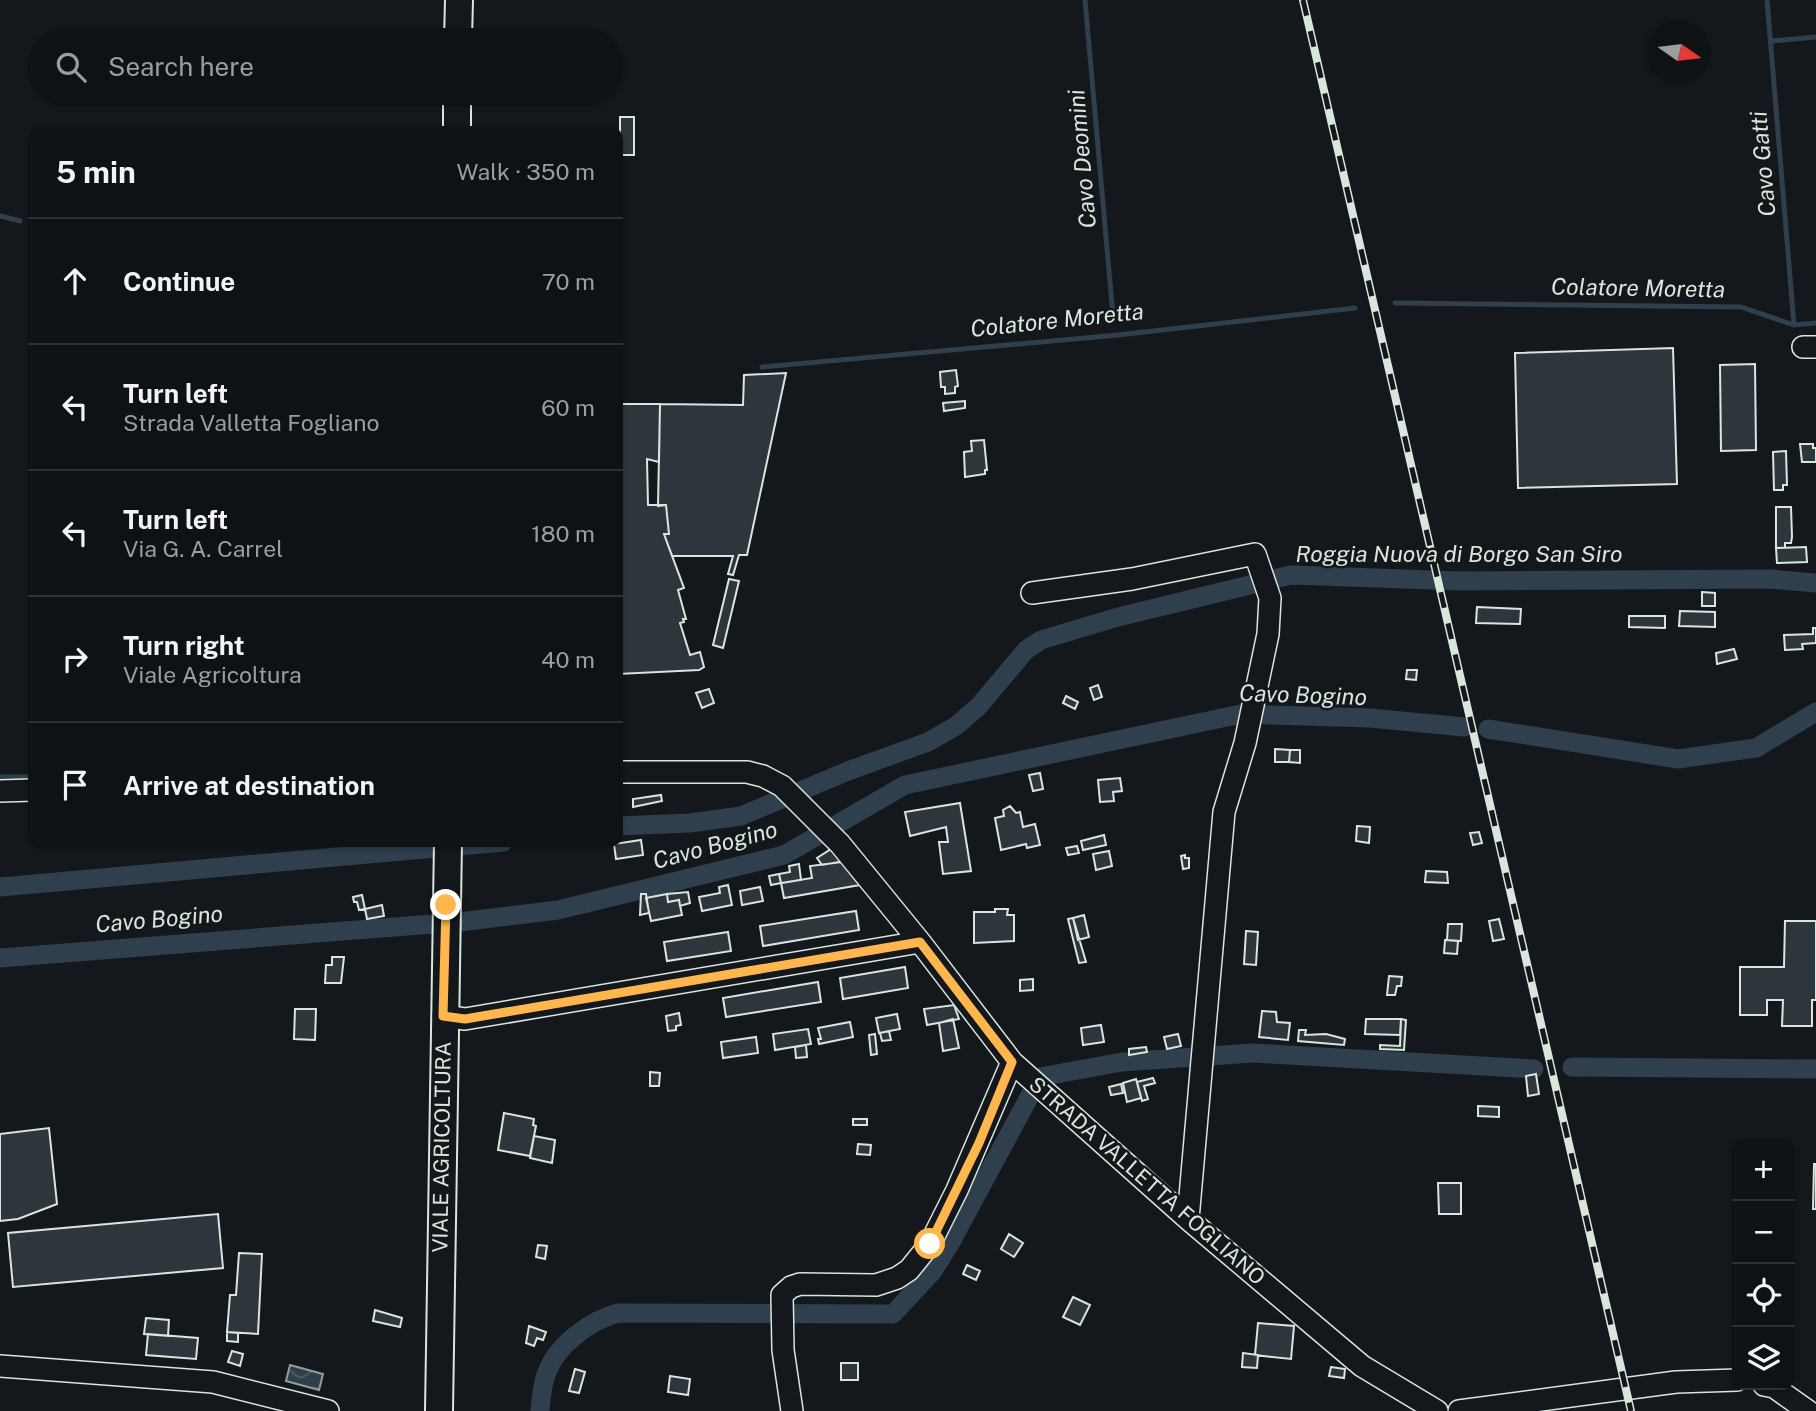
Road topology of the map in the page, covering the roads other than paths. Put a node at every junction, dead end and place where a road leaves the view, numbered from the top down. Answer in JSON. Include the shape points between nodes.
{"nodes":[{"id":1,"x":459,"y":0,"type":"edge"},
{"id":2,"x":458,"y":28,"type":"edge"},
{"id":3,"x":457,"y":105,"type":"edge"},
{"id":4,"x":457,"y":126,"type":"edge"},
{"id":5,"x":1032,"y":593,"type":"dead end"},
{"id":6,"x":623,"y":772,"type":"edge"},
{"id":7,"x":28,"y":790,"type":"edge"},
{"id":8,"x":0,"y":791,"type":"edge"},
{"id":9,"x":447,"y":853,"type":"edge"},
{"id":10,"x":920,"y":942,"type":"junction"},
{"id":11,"x":443,"y":1016,"type":"junction"},
{"id":12,"x":1017,"y":1068,"type":"junction"},
{"id":13,"x":1188,"y":1219,"type":"junction"},
{"id":14,"x":0,"y":1366,"type":"edge"},
{"id":15,"x":1732,"y":1379,"type":"edge"},
{"id":16,"x":1778,"y":1390,"type":"edge"},
{"id":17,"x":328,"y":1411,"type":"edge"},
{"id":18,"x":439,"y":1411,"type":"edge"},
{"id":19,"x":792,"y":1411,"type":"edge"},
{"id":20,"x":1437,"y":1411,"type":"edge"},
{"id":21,"x":1459,"y":1411,"type":"edge"},
{"id":22,"x":1808,"y":1411,"type":"edge"}],
"edges":[{"from":1,"to":2,"type":"main road"},
{"from":3,"to":4,"type":"main road"},
{"from":5,"to":13,"type":"street","via":[[1255,554],[1270,598],[1268,634],[1224,812]]},
{"from":6,"to":10,"type":"street","name":"STRADA VALLETTA FOGLIANO","via":[[747,772],[764,776],[785,789],[827,830]]},
{"from":7,"to":8,"type":"street"},
{"from":9,"to":11,"type":"main road","name":"VIALE AGRICOLTURA"},
{"from":10,"to":11,"type":"street","via":[[465,1019]]},
{"from":10,"to":12,"type":"street","name":"STRADA VALLETTA FOGLIANO"},
{"from":11,"to":18,"type":"main road","name":"VIALE AGRICOLTURA"},
{"from":12,"to":13,"type":"street","name":"STRADA VALLETTA FOGLIANO"},
{"from":12,"to":19,"type":"street","via":[[930,1244],[914,1265],[897,1278],[876,1285],[800,1284],[782,1295],[783,1350]]},
{"from":13,"to":20,"type":"street","name":"STRADA VALLETTA FOGLIANO","via":[[1362,1366]]},
{"from":14,"to":17,"type":"street","via":[[213,1381]]},
{"from":15,"to":21,"type":"street","via":[[1676,1382]]},
{"from":16,"to":22,"type":"street"}]}
